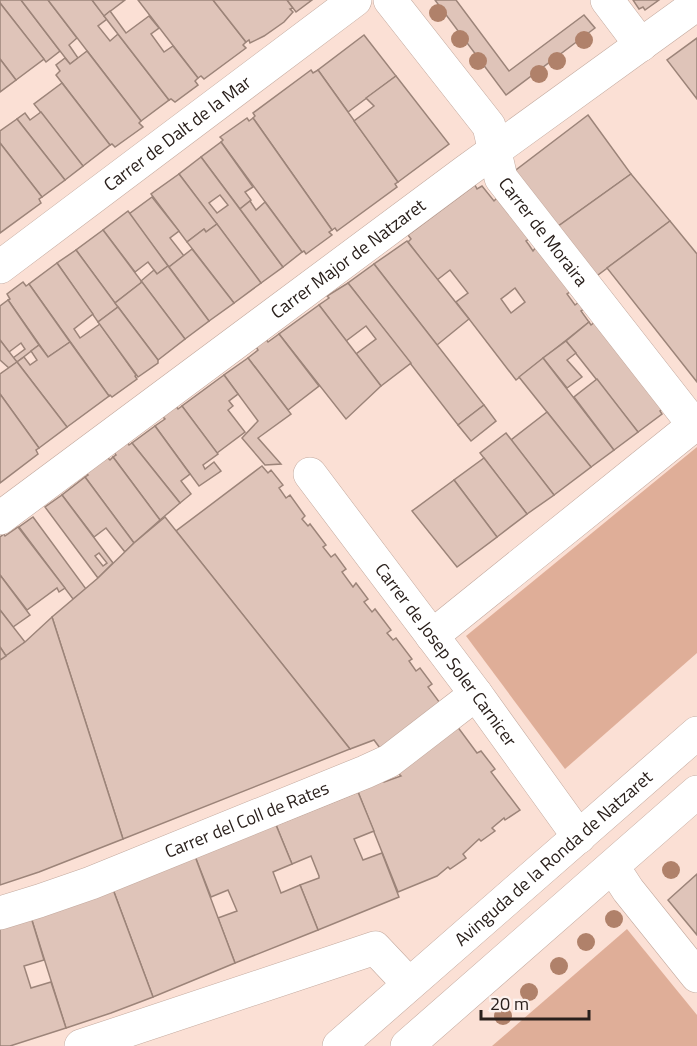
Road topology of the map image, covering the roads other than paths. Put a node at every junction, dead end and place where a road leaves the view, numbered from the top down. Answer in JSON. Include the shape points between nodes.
{"nodes":[{"id":1,"x":355,"y":0,"type":"edge"},
{"id":2,"x":390,"y":0,"type":"edge"},
{"id":3,"x":607,"y":0,"type":"edge"},
{"id":4,"x":697,"y":4,"type":"edge"},
{"id":5,"x":641,"y":45,"type":"junction"},
{"id":6,"x":496,"y":151,"type":"junction"},
{"id":7,"x":0,"y":267,"type":"edge"},
{"id":8,"x":310,"y":474,"type":"dead end"},
{"id":9,"x":0,"y":518,"type":"edge"},
{"id":10,"x":432,"y":636,"type":"junction"},
{"id":11,"x":476,"y":694,"type":"junction"},
{"id":12,"x":697,"y":733,"type":"edge"},
{"id":13,"x":697,"y":792,"type":"edge"},
{"id":14,"x":579,"y":837,"type":"junction"},
{"id":15,"x":613,"y":867,"type":"junction"},
{"id":16,"x":0,"y":913,"type":"edge"},
{"id":17,"x":697,"y":976,"type":"edge"},
{"id":18,"x":409,"y":984,"type":"junction"},
{"id":19,"x":81,"y":1046,"type":"edge"},
{"id":20,"x":339,"y":1046,"type":"edge"},
{"id":21,"x":407,"y":1046,"type":"edge"}],
"edges":[{"from":1,"to":7,"type":"street","name":"Carrer de Dalt de la Mar"},
{"from":2,"to":6,"type":"street","name":"Carrer de Moraira","via":[[489,126]]},
{"from":3,"to":5,"type":"street"},
{"from":4,"to":5,"type":"street","name":"Carrer Major de Natzaret"},
{"from":5,"to":6,"type":"street","name":"Carrer Major de Natzaret"},
{"from":6,"to":9,"type":"street","name":"Carrer Major de Natzaret"},
{"from":6,"to":10,"type":"street","name":"Carrer de Moraira","via":[[501,178],[694,425]]},
{"from":8,"to":10,"type":"street","name":"Carrer de Josep Soler Carnicer"},
{"from":10,"to":11,"type":"street","name":"Carrer de Josep Soler Carnicer"},
{"from":11,"to":14,"type":"street","name":"Carrer de Josep Soler Carnicer"},
{"from":11,"to":16,"type":"street","name":"Carrer del Coll de Rates","via":[[389,761],[91,883]]},
{"from":12,"to":14,"type":"street","name":"Avinguda de la Ronda de Natzaret"},
{"from":13,"to":15,"type":"street"},
{"from":14,"to":18,"type":"street","name":"Avinguda de la Ronda de Natzaret"},
{"from":15,"to":17,"type":"street"},
{"from":15,"to":21,"type":"street"},
{"from":18,"to":19,"type":"street","via":[[375,948]]},
{"from":18,"to":20,"type":"street","name":"Avinguda de la Ronda de Natzaret"}]}
